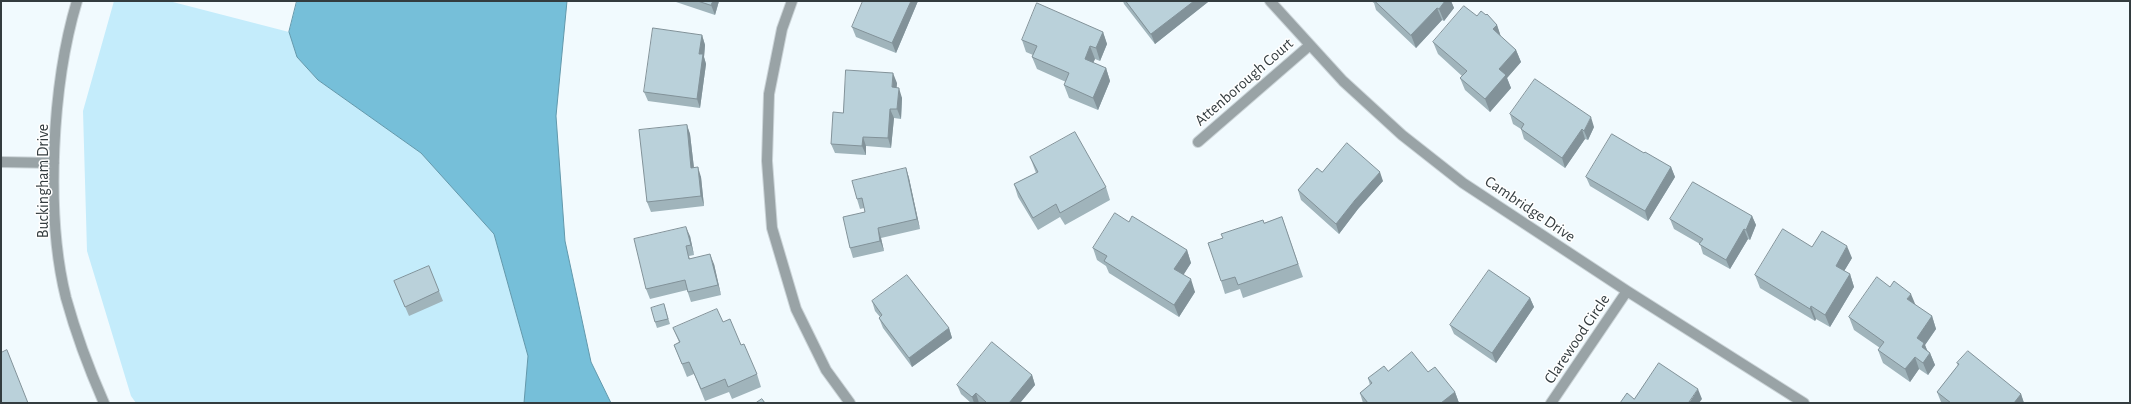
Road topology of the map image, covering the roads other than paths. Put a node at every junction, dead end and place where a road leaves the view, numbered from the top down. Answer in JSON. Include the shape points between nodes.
{"nodes":[{"id":1,"x":77,"y":1,"type":"edge"},
{"id":2,"x":792,"y":1,"type":"edge"},
{"id":3,"x":1270,"y":1,"type":"edge"},
{"id":4,"x":1310,"y":45,"type":"junction"},
{"id":5,"x":1198,"y":142,"type":"dead end"},
{"id":6,"x":1,"y":162,"type":"edge"},
{"id":7,"x":54,"y":163,"type":"junction"},
{"id":8,"x":1627,"y":291,"type":"junction"},
{"id":9,"x":104,"y":403,"type":"edge"},
{"id":10,"x":850,"y":403,"type":"edge"},
{"id":11,"x":1551,"y":403,"type":"edge"},
{"id":12,"x":1804,"y":403,"type":"edge"}],
"edges":[{"from":1,"to":7,"type":"street","name":"Buckingham Drive","via":[[61,70]]},
{"from":2,"to":10,"type":"street","via":[[782,30],[769,94],[766,161],[772,228],[796,309],[826,370]]},
{"from":3,"to":4,"type":"street","name":"Cambridge Drive"},
{"from":4,"to":5,"type":"street","name":"Attenborough Court"},
{"from":4,"to":8,"type":"street","name":"Cambridge Drive","via":[[1343,81],[1402,136],[1463,183]]},
{"from":6,"to":7,"type":"street"},
{"from":7,"to":9,"type":"street","name":"Buckingham Drive","via":[[56,233],[66,297],[88,367]]},
{"from":8,"to":11,"type":"street","name":"Clarewood Circle"},
{"from":8,"to":12,"type":"street","name":"Cambridge Drive"}]}
